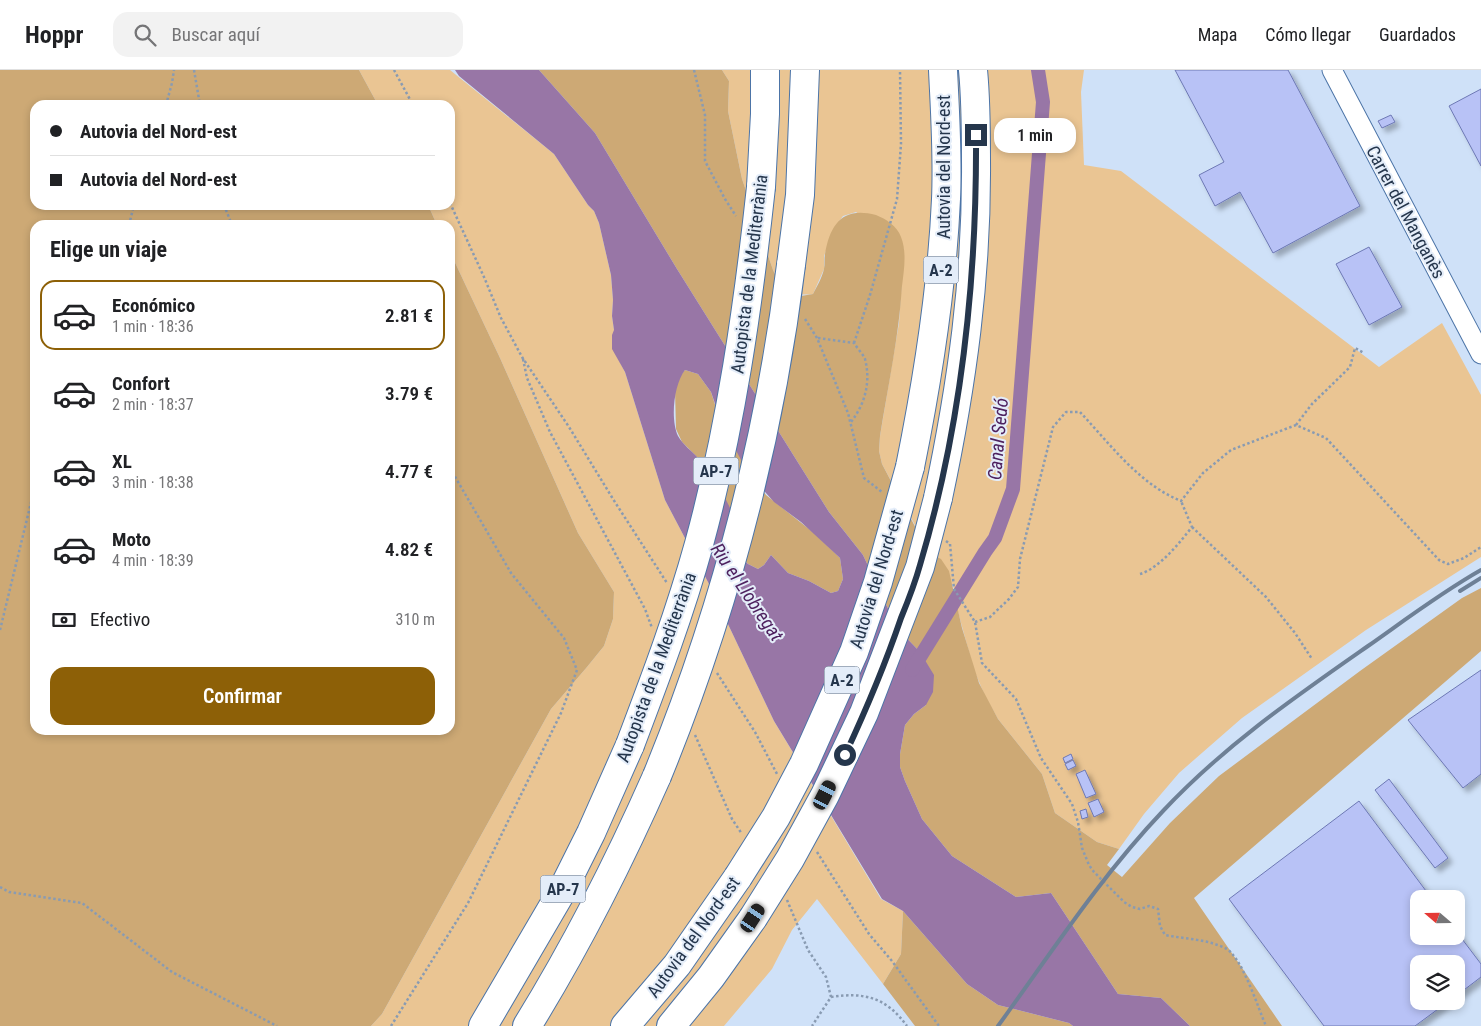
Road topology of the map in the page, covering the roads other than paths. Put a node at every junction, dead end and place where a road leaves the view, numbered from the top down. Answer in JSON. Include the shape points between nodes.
{"nodes":[{"id":1,"x":765,"y":70,"type":"edge"},
{"id":2,"x":805,"y":70,"type":"edge"},
{"id":3,"x":943,"y":70,"type":"edge"},
{"id":4,"x":973,"y":70,"type":"edge"},
{"id":5,"x":1332,"y":70,"type":"edge"},
{"id":6,"x":1481,"y":354,"type":"edge"},
{"id":7,"x":483,"y":1026,"type":"edge"},
{"id":8,"x":528,"y":1026,"type":"edge"},
{"id":9,"x":625,"y":1026,"type":"edge"},
{"id":10,"x":671,"y":1026,"type":"edge"}],
"edges":[{"from":1,"to":7,"type":"highway","name":"Autopista de la Mediterrània","number":"AP-7","bridge":true,"via":[[761,187],[753,264],[738,368],[699,545],[674,626],[630,745],[591,833],[562,891]]},
{"from":2,"to":8,"type":"highway","number":"AP-7","bridge":true,"via":[[800,196],[784,321],[748,505],[711,633],[690,694],[632,832],[596,906]]},
{"from":3,"to":9,"type":"highway","name":"Autovia del Nord-est","number":"A-2","bridge":true,"via":[[946,198],[933,340],[910,467],[878,582],[854,652],[804,764],[776,817],[678,965]]},
{"from":4,"to":10,"type":"highway","name":"Autovia del Nord-est","number":"A-2","bridge":true,"via":[[977,198],[970,315],[954,425],[920,566],[864,713],[812,819],[753,918]]},
{"from":5,"to":6,"type":"street","name":"Carrer del Manganès"}]}
